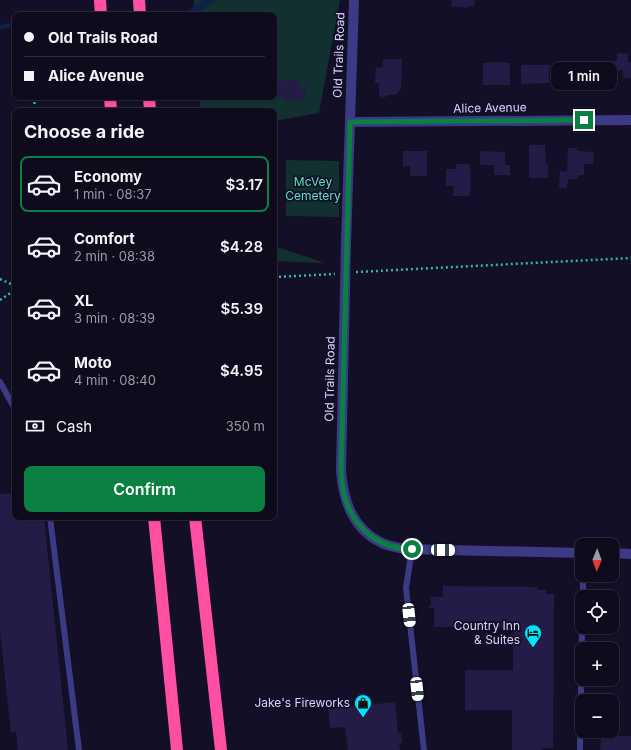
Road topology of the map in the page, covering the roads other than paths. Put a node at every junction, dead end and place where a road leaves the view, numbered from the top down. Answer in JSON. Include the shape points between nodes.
{"nodes":[{"id":1,"x":100,"y":0,"type":"edge"},
{"id":2,"x":138,"y":0,"type":"edge"},
{"id":3,"x":354,"y":0,"type":"edge"},
{"id":4,"x":101,"y":12,"type":"edge"},
{"id":5,"x":140,"y":12,"type":"edge"},
{"id":6,"x":631,"y":120,"type":"edge"},
{"id":7,"x":350,"y":122,"type":"junction"},
{"id":8,"x":0,"y":382,"type":"edge"},
{"id":9,"x":12,"y":404,"type":"edge"},
{"id":10,"x":50,"y":520,"type":"edge"},
{"id":11,"x":154,"y":520,"type":"edge"},
{"id":12,"x":195,"y":520,"type":"edge"},
{"id":13,"x":412,"y":549,"type":"junction"},
{"id":14,"x":575,"y":553,"type":"edge"},
{"id":15,"x":619,"y":553,"type":"edge"},
{"id":16,"x":631,"y":554,"type":"edge"},
{"id":17,"x":582,"y":634,"type":"edge"},
{"id":18,"x":79,"y":750,"type":"edge"},
{"id":19,"x":177,"y":750,"type":"edge"},
{"id":20,"x":221,"y":750,"type":"edge"},
{"id":21,"x":424,"y":750,"type":"edge"},
{"id":22,"x":580,"y":750,"type":"edge"}],
"edges":[{"from":1,"to":4,"type":"highway"},
{"from":2,"to":5,"type":"highway"},
{"from":3,"to":7,"type":"street","name":"Old Trails Road"},
{"from":6,"to":7,"type":"street","name":"Alice Avenue"},
{"from":7,"to":13,"type":"street","name":"Old Trails Road","via":[[342,486],[350,511],[365,532],[383,543]]},
{"from":8,"to":9,"type":"lane"},
{"from":10,"to":18,"type":"lane"},
{"from":11,"to":19,"type":"highway"},
{"from":12,"to":20,"type":"highway"},
{"from":13,"to":14,"type":"street","name":"Old Trails Road"},
{"from":13,"to":21,"type":"lane","via":[[406,588]]},
{"from":15,"to":16,"type":"street"},
{"from":17,"to":22,"type":"lane"}]}
